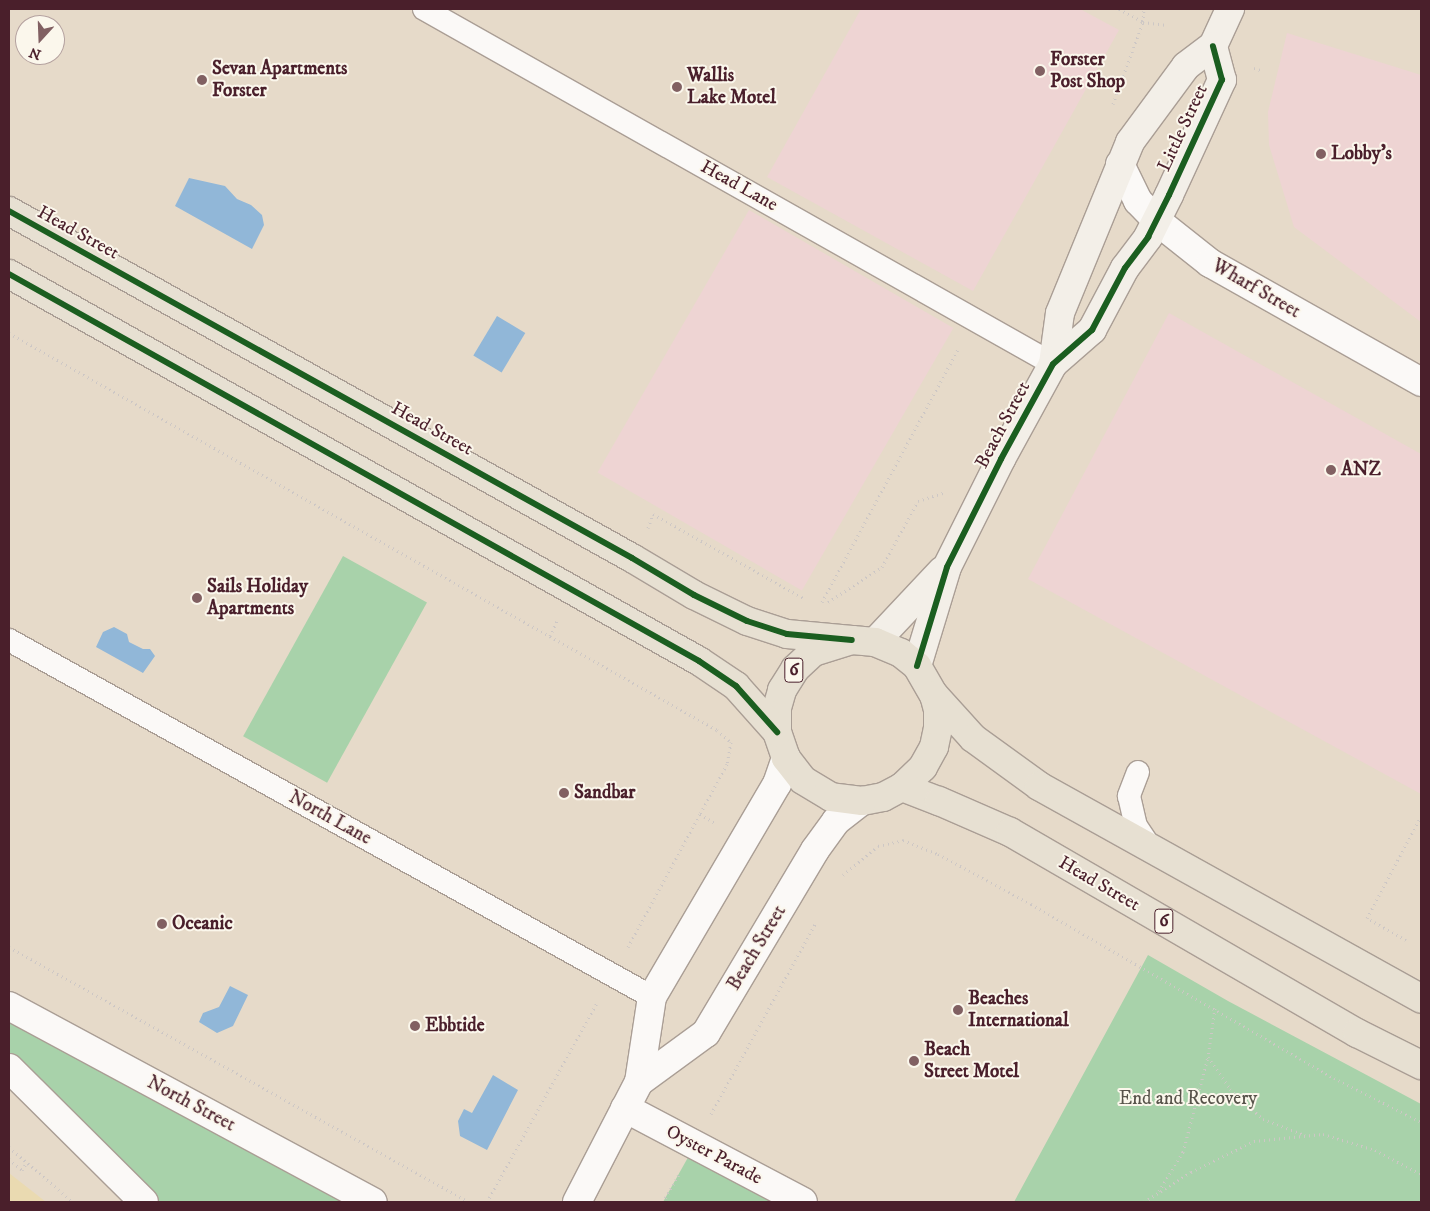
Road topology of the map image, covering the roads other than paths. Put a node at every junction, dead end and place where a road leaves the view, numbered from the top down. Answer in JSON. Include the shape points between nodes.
{"nodes":[{"id":1,"x":424,"y":9,"type":"edge"},
{"id":2,"x":1225,"y":11,"type":"edge"},
{"id":3,"x":1213,"y":46,"type":"junction"},
{"id":4,"x":1120,"y":164,"type":"junction"},
{"id":5,"x":9,"y":211,"type":"edge"},
{"id":6,"x":1156,"y":221,"type":"junction"},
{"id":7,"x":9,"y":274,"type":"edge"},
{"id":8,"x":1053,"y":364,"type":"junction"},
{"id":9,"x":1421,"y":382,"type":"edge"},
{"id":10,"x":947,"y":566,"type":"junction"},
{"id":11,"x":9,"y":640,"type":"edge"},
{"id":12,"x":864,"y":641,"type":"junction"},
{"id":13,"x":917,"y":666,"type":"junction"},
{"id":14,"x":934,"y":695,"type":"junction"},
{"id":15,"x":777,"y":732,"type":"junction"},
{"id":16,"x":786,"y":758,"type":"junction"},
{"id":17,"x":1138,"y":772,"type":"dead end"},
{"id":18,"x":902,"y":787,"type":"junction"},
{"id":19,"x":862,"y":801,"type":"junction"},
{"id":20,"x":1151,"y":848,"type":"junction"},
{"id":21,"x":652,"y":997,"type":"junction"},
{"id":22,"x":1421,"y":999,"type":"edge"},
{"id":23,"x":9,"y":1006,"type":"edge"},
{"id":24,"x":1421,"y":1065,"type":"edge"},
{"id":25,"x":9,"y":1068,"type":"edge"},
{"id":26,"x":639,"y":1082,"type":"junction"},
{"id":27,"x":625,"y":1108,"type":"junction"},
{"id":28,"x":144,"y":1202,"type":"edge"},
{"id":29,"x":373,"y":1202,"type":"edge"},
{"id":30,"x":577,"y":1202,"type":"edge"},
{"id":31,"x":804,"y":1202,"type":"edge"}],
"edges":[{"from":1,"to":8,"type":"lane","name":"Head Lane"},
{"from":2,"to":3,"type":"street","name":"Little Street"},
{"from":3,"to":4,"type":"street","name":"Little Street","via":[[1186,66],[1162,96],[1130,142]]},
{"from":3,"to":6,"type":"street","name":"Little Street","via":[[1222,80]]},
{"from":4,"to":6,"type":"street","name":"Wharf Street","via":[[1138,201]]},
{"from":4,"to":8,"type":"street","name":"Beach Street","via":[[1060,313]]},
{"from":5,"to":12,"type":"main road","name":"Head Street","number":"6","via":[[694,595],[747,621],[787,634]]},
{"from":6,"to":8,"type":"street","name":"Beach Street","via":[[1113,288],[1092,330]]},
{"from":6,"to":9,"type":"street","name":"Wharf Street","via":[[1210,263]]},
{"from":7,"to":15,"type":"main road","number":"6","via":[[700,661],[736,686]]},
{"from":8,"to":10,"type":"street","name":"Beach Street"},
{"from":10,"to":12,"type":"street","name":"Beach Street"},
{"from":10,"to":13,"type":"street","name":"Beach Street"},
{"from":11,"to":21,"type":"lane","name":"North Lane"},
{"from":12,"to":13,"type":"main road","number":"6","via":[[901,653]]},
{"from":12,"to":15,"type":"main road","number":"6","via":[[813,652],[795,669],[782,690]]},
{"from":13,"to":14,"type":"main road","number":"6"},
{"from":14,"to":18,"type":"main road","number":"6","via":[[938,710],[934,747],[923,767]]},
{"from":14,"to":20,"type":"main road","number":"6","via":[[973,738],[1039,786]]},
{"from":15,"to":16,"type":"main road","number":"6"},
{"from":16,"to":19,"type":"main road","number":"6","via":[[803,780],[831,796]]},
{"from":16,"to":21,"type":"street","name":"Beach Street","via":[[777,784]]},
{"from":17,"to":20,"type":"lane","via":[[1129,796],[1136,826]]},
{"from":18,"to":19,"type":"main road","number":"6","via":[[883,797]]},
{"from":18,"to":24,"type":"main road","name":"Head Street","number":"6","via":[[1010,832],[1357,1033]]},
{"from":19,"to":26,"type":"street","name":"Beach Street","via":[[836,821],[815,850],[706,1033]]},
{"from":20,"to":22,"type":"main road","number":"6"},
{"from":21,"to":26,"type":"street","name":"Beach Street"},
{"from":23,"to":29,"type":"street","name":"North Street"},
{"from":25,"to":28,"type":"street"},
{"from":26,"to":27,"type":"street","name":"Beach Street"},
{"from":27,"to":30,"type":"street","name":"Beach Street"},
{"from":27,"to":31,"type":"street","name":"Oyster Parade"}]}
